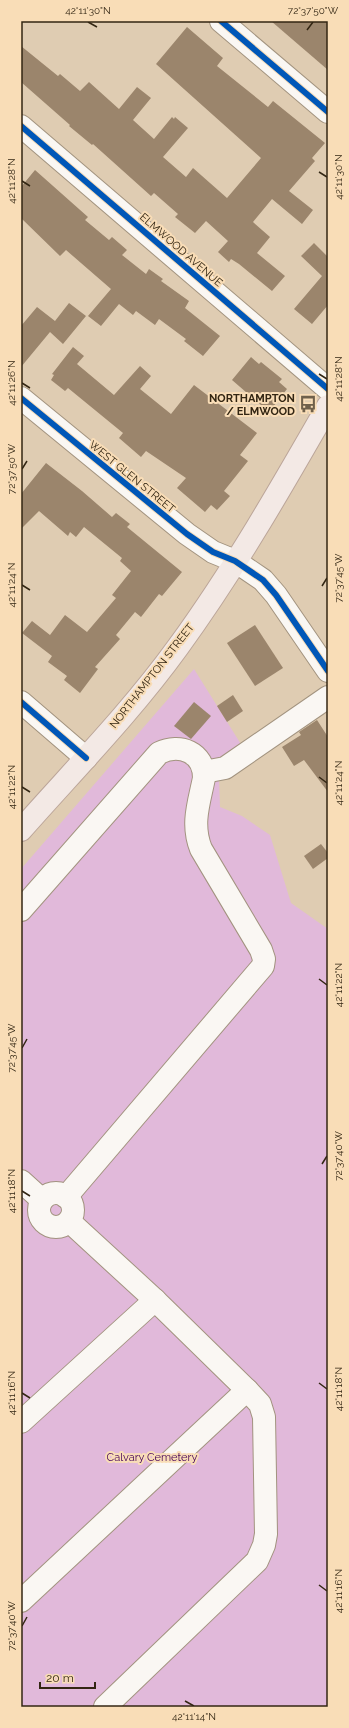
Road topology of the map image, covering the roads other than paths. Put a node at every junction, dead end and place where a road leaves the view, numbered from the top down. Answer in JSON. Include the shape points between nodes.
{"nodes":[{"id":1,"x":221,"y":21,"type":"edge"},
{"id":2,"x":328,"y":112,"type":"edge"},
{"id":3,"x":21,"y":126,"type":"edge"},
{"id":4,"x":328,"y":389,"type":"edge"},
{"id":5,"x":21,"y":398,"type":"edge"},
{"id":6,"x":328,"y":406,"type":"edge"},
{"id":7,"x":236,"y":561,"type":"junction"},
{"id":8,"x":328,"y":672,"type":"edge"},
{"id":9,"x":328,"y":697,"type":"edge"},
{"id":10,"x":21,"y":702,"type":"edge"},
{"id":11,"x":86,"y":758,"type":"junction"},
{"id":12,"x":204,"y":772,"type":"junction"},
{"id":13,"x":21,"y":830,"type":"edge"},
{"id":14,"x":21,"y":910,"type":"edge"},
{"id":15,"x":21,"y":1181,"type":"edge"},
{"id":16,"x":66,"y":1197,"type":"junction"},
{"id":17,"x":42,"y":1200,"type":"junction"},
{"id":18,"x":69,"y":1221,"type":"junction"},
{"id":19,"x":155,"y":1300,"type":"junction"},
{"id":20,"x":247,"y":1390,"type":"junction"},
{"id":21,"x":21,"y":1422,"type":"edge"},
{"id":22,"x":21,"y":1601,"type":"edge"},
{"id":23,"x":105,"y":1707,"type":"edge"}],
"edges":[{"from":1,"to":2,"type":"street"},
{"from":3,"to":4,"type":"street","name":"ELMWOOD AVENUE"},
{"from":5,"to":7,"type":"street","name":"WEST GLEN STREET","via":[[187,534],[213,552]]},
{"from":6,"to":7,"type":"main road","name":"NORTHAMPTON STREET"},
{"from":7,"to":8,"type":"street","name":"WEST GLEN STREET","via":[[263,580],[276,595]]},
{"from":7,"to":11,"type":"main road","name":"NORTHAMPTON STREET","via":[[177,648]]},
{"from":9,"to":12,"type":"street","via":[[225,768]]},
{"from":10,"to":11,"type":"street"},
{"from":11,"to":13,"type":"main road","name":"NORTHAMPTON STREET"},
{"from":12,"to":14,"type":"street","via":[[199,760],[182,748],[159,753]]},
{"from":12,"to":16,"type":"street","via":[[195,819],[196,834],[201,849],[262,950],[263,966]]},
{"from":15,"to":17,"type":"street"},
{"from":16,"to":17,"type":"street","via":[[62,1194],[51,1194]]},
{"from":16,"to":18,"type":"street","via":[[73,1210]]},
{"from":17,"to":18,"type":"street","via":[[39,1210],[46,1224],[57,1228]]},
{"from":18,"to":19,"type":"street"},
{"from":19,"to":20,"type":"street"},
{"from":19,"to":21,"type":"street"},
{"from":20,"to":22,"type":"street"},
{"from":20,"to":23,"type":"street","via":[[260,1404],[264,1417],[266,1534],[262,1551],[253,1567]]}]}
